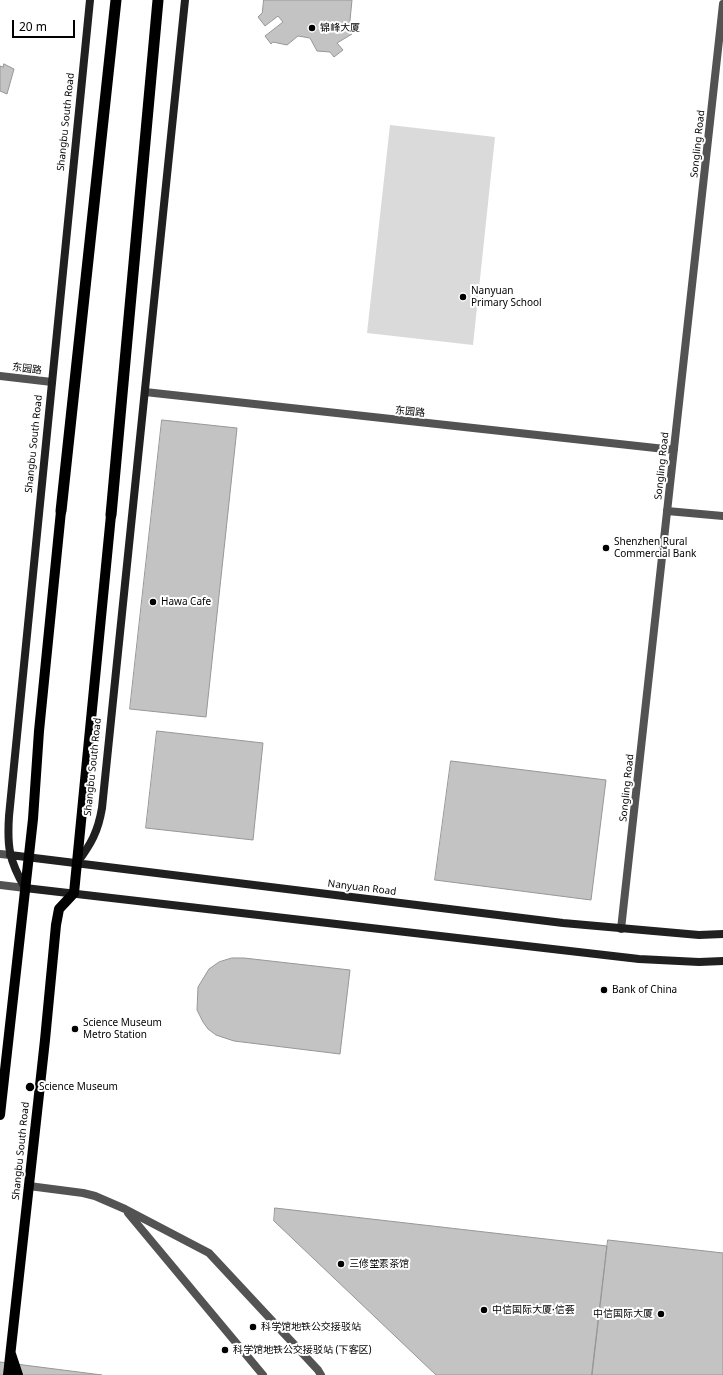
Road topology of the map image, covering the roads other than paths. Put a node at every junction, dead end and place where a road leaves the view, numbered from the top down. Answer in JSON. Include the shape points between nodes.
{"nodes":[{"id":1,"x":90,"y":0,"type":"edge"},
{"id":2,"x":116,"y":0,"type":"edge"},
{"id":3,"x":158,"y":0,"type":"edge"},
{"id":4,"x":185,"y":0,"type":"edge"},
{"id":5,"x":723,"y":4,"type":"edge"},
{"id":6,"x":0,"y":376,"type":"edge"},
{"id":7,"x":52,"y":382,"type":"junction"},
{"id":8,"x":145,"y":392,"type":"junction"},
{"id":9,"x":674,"y":450,"type":"junction"},
{"id":10,"x":61,"y":511,"type":"joint"},
{"id":11,"x":667,"y":511,"type":"junction"},
{"id":12,"x":111,"y":515,"type":"joint"},
{"id":13,"x":723,"y":516,"type":"edge"},
{"id":14,"x":0,"y":854,"type":"edge"},
{"id":15,"x":10,"y":855,"type":"junction"},
{"id":16,"x":29,"y":857,"type":"junction"},
{"id":17,"x":77,"y":863,"type":"junction"},
{"id":18,"x":0,"y":885,"type":"edge"},
{"id":19,"x":25,"y":888,"type":"junction"},
{"id":20,"x":74,"y":893,"type":"junction"},
{"id":21,"x":621,"y":929,"type":"junction"},
{"id":22,"x":723,"y":934,"type":"edge"},
{"id":23,"x":723,"y":961,"type":"edge"},
{"id":24,"x":0,"y":1115,"type":"edge"},
{"id":25,"x":29,"y":1186,"type":"junction"},
{"id":26,"x":124,"y":1209,"type":"junction"},
{"id":27,"x":10,"y":1351,"type":"junction"},
{"id":28,"x":8,"y":1375,"type":"edge"},
{"id":29,"x":18,"y":1375,"type":"edge"},
{"id":30,"x":263,"y":1375,"type":"edge"},
{"id":31,"x":321,"y":1375,"type":"edge"}],
"edges":[{"from":1,"to":7,"type":"main road","name":"Shangbu South Road"},
{"from":2,"to":10,"type":"highway"},
{"from":3,"to":12,"type":"highway"},
{"from":4,"to":8,"type":"main road","name":"Shangbu South Road"},
{"from":5,"to":9,"type":"street","name":"Songling Road"},
{"from":6,"to":7,"type":"street","name":"东园路"},
{"from":7,"to":15,"type":"main road","name":"Shangbu South Road","via":[[9,816]]},
{"from":8,"to":9,"type":"street","name":"东园路"},
{"from":8,"to":17,"type":"main road","name":"Shangbu South Road","via":[[102,808],[94,838]]},
{"from":9,"to":11,"type":"street","name":"Songling Road"},
{"from":10,"to":16,"type":"main road"},
{"from":11,"to":13,"type":"street"},
{"from":11,"to":21,"type":"street","name":"Songling Road"},
{"from":12,"to":17,"type":"main road","name":"Shangbu South Road"},
{"from":14,"to":15,"type":"street","name":"Nanyuan Road"},
{"from":15,"to":16,"type":"main road","name":"Nanyuan Road"},
{"from":15,"to":19,"type":"main road","name":"Shangbu South Road","via":[[15,871]]},
{"from":16,"to":17,"type":"main road","name":"Nanyuan Road"},
{"from":16,"to":19,"type":"main road"},
{"from":17,"to":20,"type":"main road","name":"Shangbu South Road"},
{"from":17,"to":21,"type":"main road","name":"Nanyuan Road"},
{"from":18,"to":19,"type":"street"},
{"from":19,"to":20,"type":"main road"},
{"from":19,"to":24,"type":"main road"},
{"from":20,"to":23,"type":"main road","via":[[632,958]]},
{"from":20,"to":25,"type":"main road","name":"Shangbu South Road","via":[[59,909],[56,926]]},
{"from":21,"to":22,"type":"main road","name":"Nanyuan Road","via":[[699,935]]},
{"from":25,"to":26,"type":"street","via":[[83,1193]]},
{"from":25,"to":27,"type":"main road","name":"Shangbu South Road"},
{"from":26,"to":30,"type":"street"},
{"from":26,"to":31,"type":"street","via":[[209,1253]]},
{"from":27,"to":28,"type":"main road","name":"Shangbu South Road"},
{"from":27,"to":29,"type":"main road"}]}
